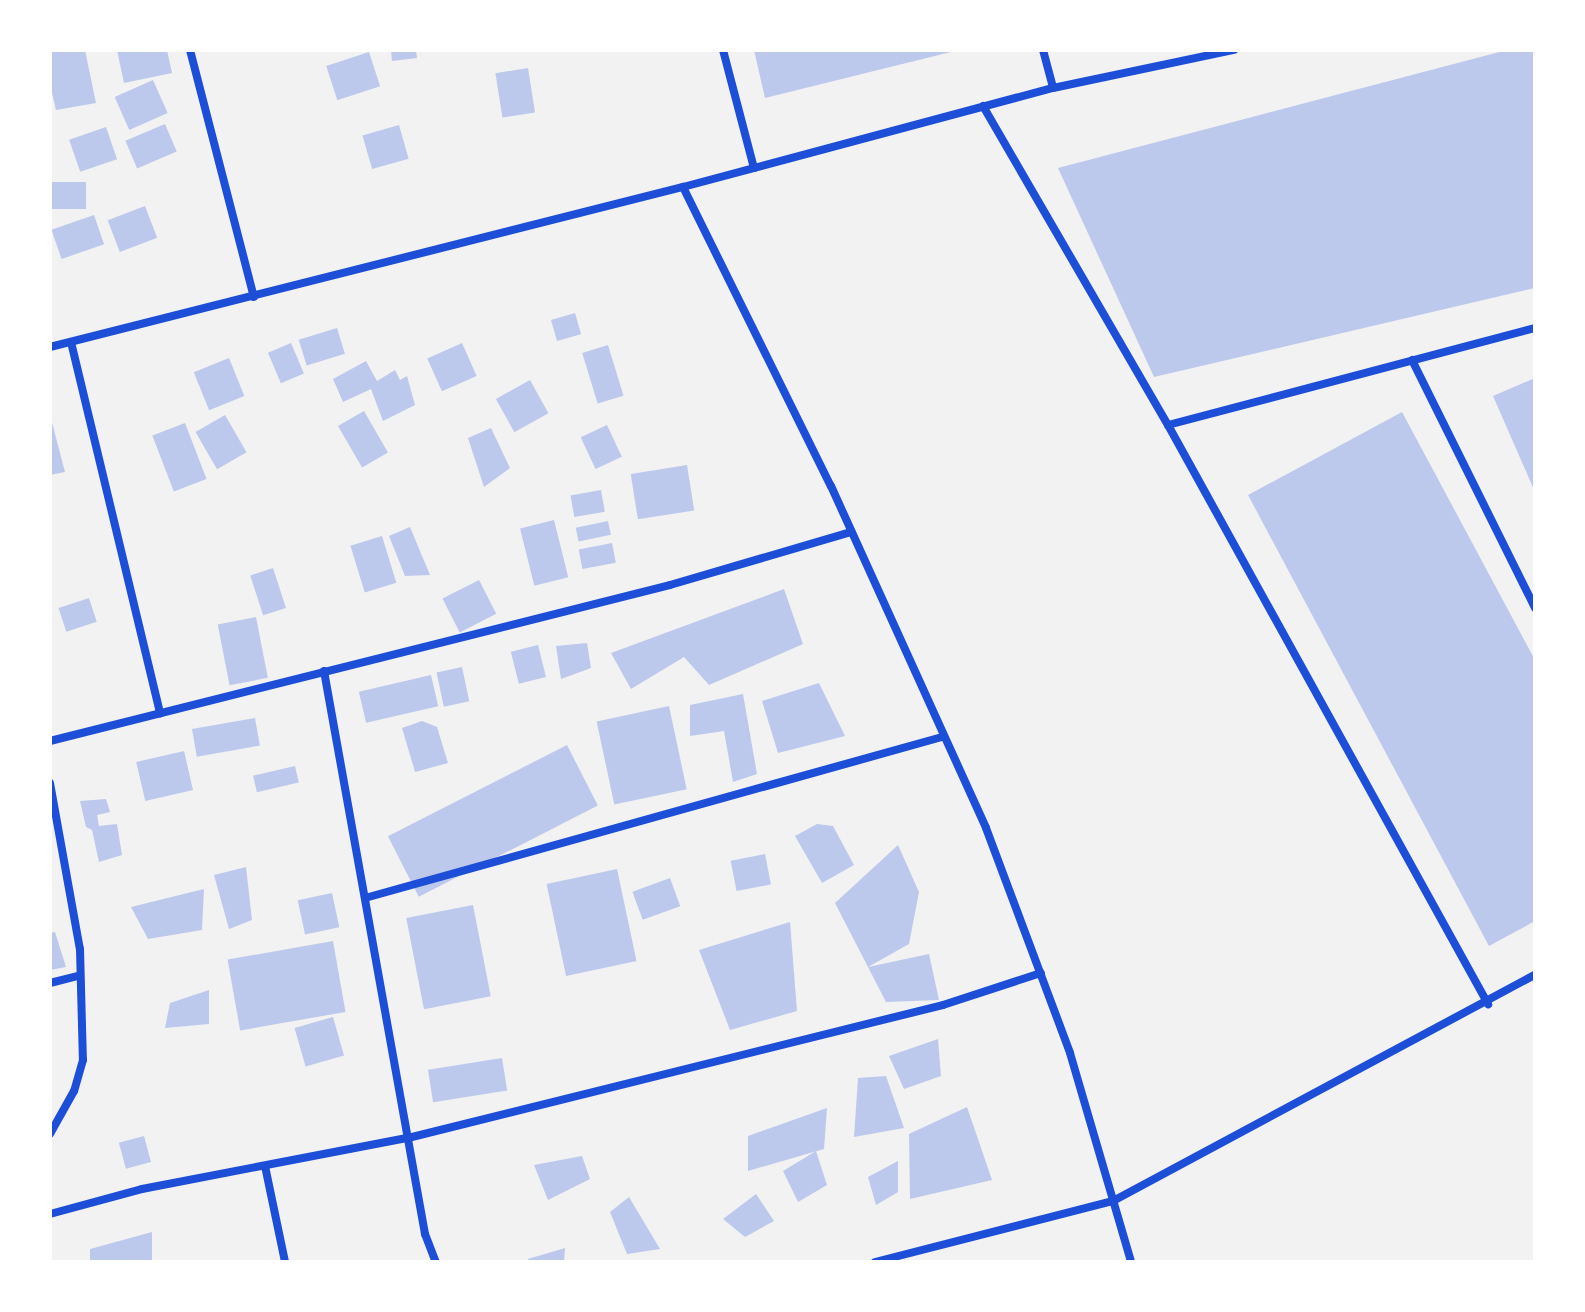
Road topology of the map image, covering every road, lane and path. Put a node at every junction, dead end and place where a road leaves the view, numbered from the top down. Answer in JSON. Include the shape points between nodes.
{"nodes":[{"id":1,"x":190,"y":50,"type":"edge"},
{"id":2,"x":723,"y":50,"type":"edge"},
{"id":3,"x":1043,"y":50,"type":"edge"},
{"id":4,"x":1234,"y":50,"type":"edge"},
{"id":5,"x":1053,"y":88,"type":"junction"},
{"id":6,"x":983,"y":106,"type":"junction"},
{"id":7,"x":754,"y":168,"type":"junction"},
{"id":8,"x":683,"y":187,"type":"junction"},
{"id":9,"x":254,"y":297,"type":"junction"},
{"id":10,"x":1535,"y":328,"type":"edge"},
{"id":11,"x":71,"y":342,"type":"junction"},
{"id":12,"x":50,"y":347,"type":"edge"},
{"id":13,"x":1412,"y":360,"type":"junction"},
{"id":14,"x":1168,"y":425,"type":"junction"},
{"id":15,"x":851,"y":532,"type":"junction"},
{"id":16,"x":1535,"y":608,"type":"edge"},
{"id":17,"x":324,"y":671,"type":"junction"},
{"id":18,"x":160,"y":714,"type":"junction"},
{"id":19,"x":942,"y":737,"type":"junction"},
{"id":20,"x":50,"y":741,"type":"edge"},
{"id":21,"x":50,"y":783,"type":"edge"},
{"id":22,"x":365,"y":898,"type":"junction"},
{"id":23,"x":1041,"y":973,"type":"junction"},
{"id":24,"x":1535,"y":975,"type":"edge"},
{"id":25,"x":78,"y":976,"type":"junction"},
{"id":26,"x":50,"y":983,"type":"edge"},
{"id":27,"x":1488,"y":1004,"type":"junction"},
{"id":28,"x":50,"y":1134,"type":"edge"},
{"id":29,"x":408,"y":1138,"type":"junction"},
{"id":30,"x":265,"y":1166,"type":"junction"},
{"id":31,"x":1113,"y":1201,"type":"junction"},
{"id":32,"x":50,"y":1214,"type":"edge"},
{"id":33,"x":285,"y":1262,"type":"edge"},
{"id":34,"x":436,"y":1262,"type":"edge"},
{"id":35,"x":875,"y":1262,"type":"edge"},
{"id":36,"x":1131,"y":1262,"type":"edge"}],
"edges":[{"from":1,"to":9,"type":"street"},
{"from":2,"to":7,"type":"street"},
{"from":3,"to":5,"type":"street"},
{"from":4,"to":5,"type":"street"},
{"from":5,"to":6,"type":"street"},
{"from":6,"to":7,"type":"street"},
{"from":6,"to":14,"type":"street"},
{"from":7,"to":8,"type":"street"},
{"from":8,"to":9,"type":"street"},
{"from":8,"to":15,"type":"street"},
{"from":9,"to":11,"type":"street"},
{"from":10,"to":13,"type":"street"},
{"from":11,"to":12,"type":"street"},
{"from":11,"to":18,"type":"street"},
{"from":13,"to":14,"type":"street"},
{"from":13,"to":16,"type":"street"},
{"from":14,"to":27,"type":"street"},
{"from":15,"to":17,"type":"street","via":[[670,585]]},
{"from":15,"to":19,"type":"street"},
{"from":17,"to":18,"type":"street"},
{"from":17,"to":22,"type":"street"},
{"from":18,"to":20,"type":"street"},
{"from":19,"to":22,"type":"street"},
{"from":19,"to":23,"type":"street","via":[[986,828]]},
{"from":21,"to":25,"type":"street","via":[[80,949]]},
{"from":22,"to":29,"type":"street"},
{"from":23,"to":29,"type":"street","via":[[943,1005]]},
{"from":23,"to":31,"type":"street"},
{"from":24,"to":27,"type":"street"},
{"from":25,"to":26,"type":"street"},
{"from":25,"to":28,"type":"street","via":[[83,1060],[74,1091]]},
{"from":27,"to":31,"type":"street"},
{"from":29,"to":30,"type":"street"},
{"from":29,"to":34,"type":"street","via":[[425,1234]]},
{"from":30,"to":32,"type":"street","via":[[142,1189]]},
{"from":30,"to":33,"type":"street"},
{"from":31,"to":35,"type":"street"},
{"from":31,"to":36,"type":"street"}]}
